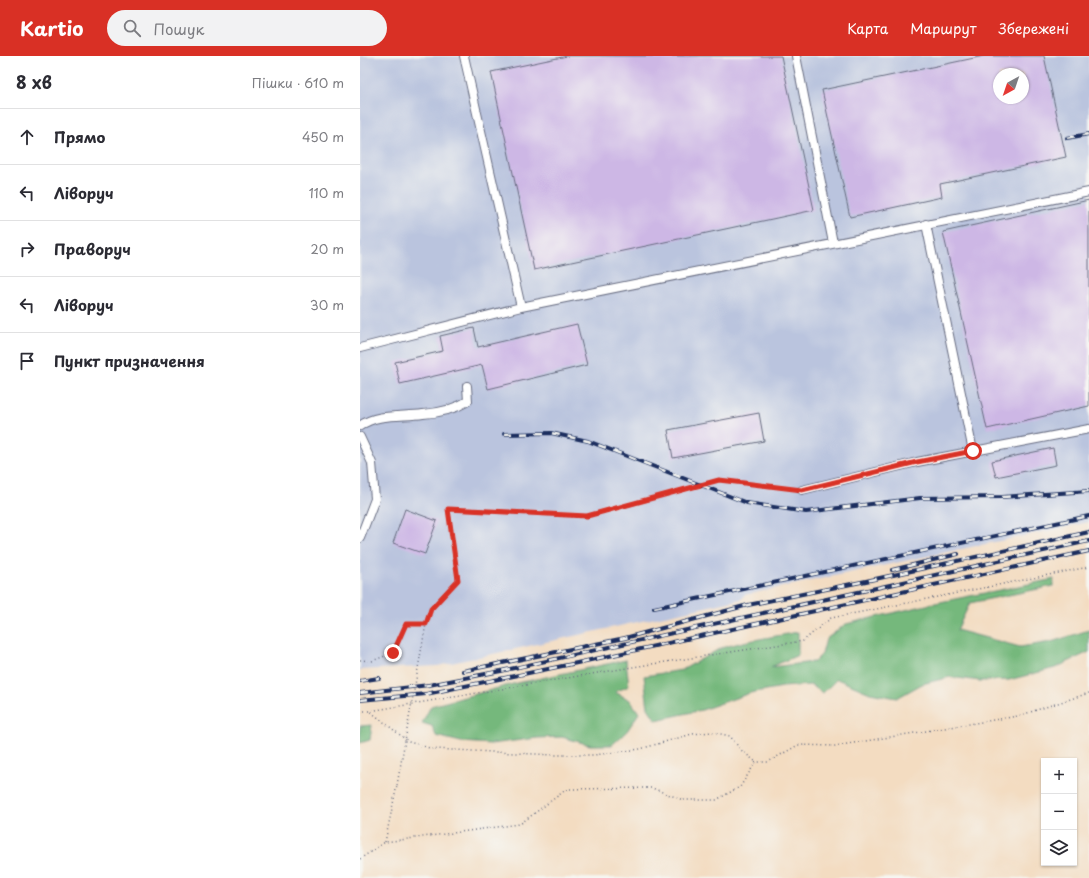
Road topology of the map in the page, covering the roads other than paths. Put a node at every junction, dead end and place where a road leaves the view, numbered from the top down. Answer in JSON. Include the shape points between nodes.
{"nodes":[{"id":1,"x":464,"y":56,"type":"edge"},
{"id":2,"x":796,"y":56,"type":"edge"},
{"id":3,"x":1089,"y":192,"type":"edge"},
{"id":4,"x":926,"y":224,"type":"junction"},
{"id":5,"x":833,"y":243,"type":"junction"},
{"id":6,"x":521,"y":307,"type":"junction"},
{"id":7,"x":360,"y":348,"type":"edge"},
{"id":8,"x":467,"y":386,"type":"dead end"},
{"id":9,"x":360,"y":426,"type":"edge"},
{"id":10,"x":1089,"y":429,"type":"edge"},
{"id":11,"x":360,"y":437,"type":"edge"},
{"id":12,"x":973,"y":451,"type":"junction"},
{"id":13,"x":802,"y":490,"type":"road end"},
{"id":14,"x":360,"y":538,"type":"edge"}],
"edges":[{"from":1,"to":6,"type":"lane"},
{"from":2,"to":5,"type":"lane"},
{"from":3,"to":4,"type":"lane"},
{"from":4,"to":5,"type":"lane"},
{"from":4,"to":12,"type":"lane"},
{"from":5,"to":6,"type":"lane"},
{"from":6,"to":7,"type":"lane"},
{"from":8,"to":9,"type":"lane","via":[[468,401],[458,407],[424,414],[368,420]]},
{"from":10,"to":12,"type":"lane"},
{"from":11,"to":14,"type":"lane","via":[[372,463],[375,499]]},
{"from":12,"to":13,"type":"lane"}]}
